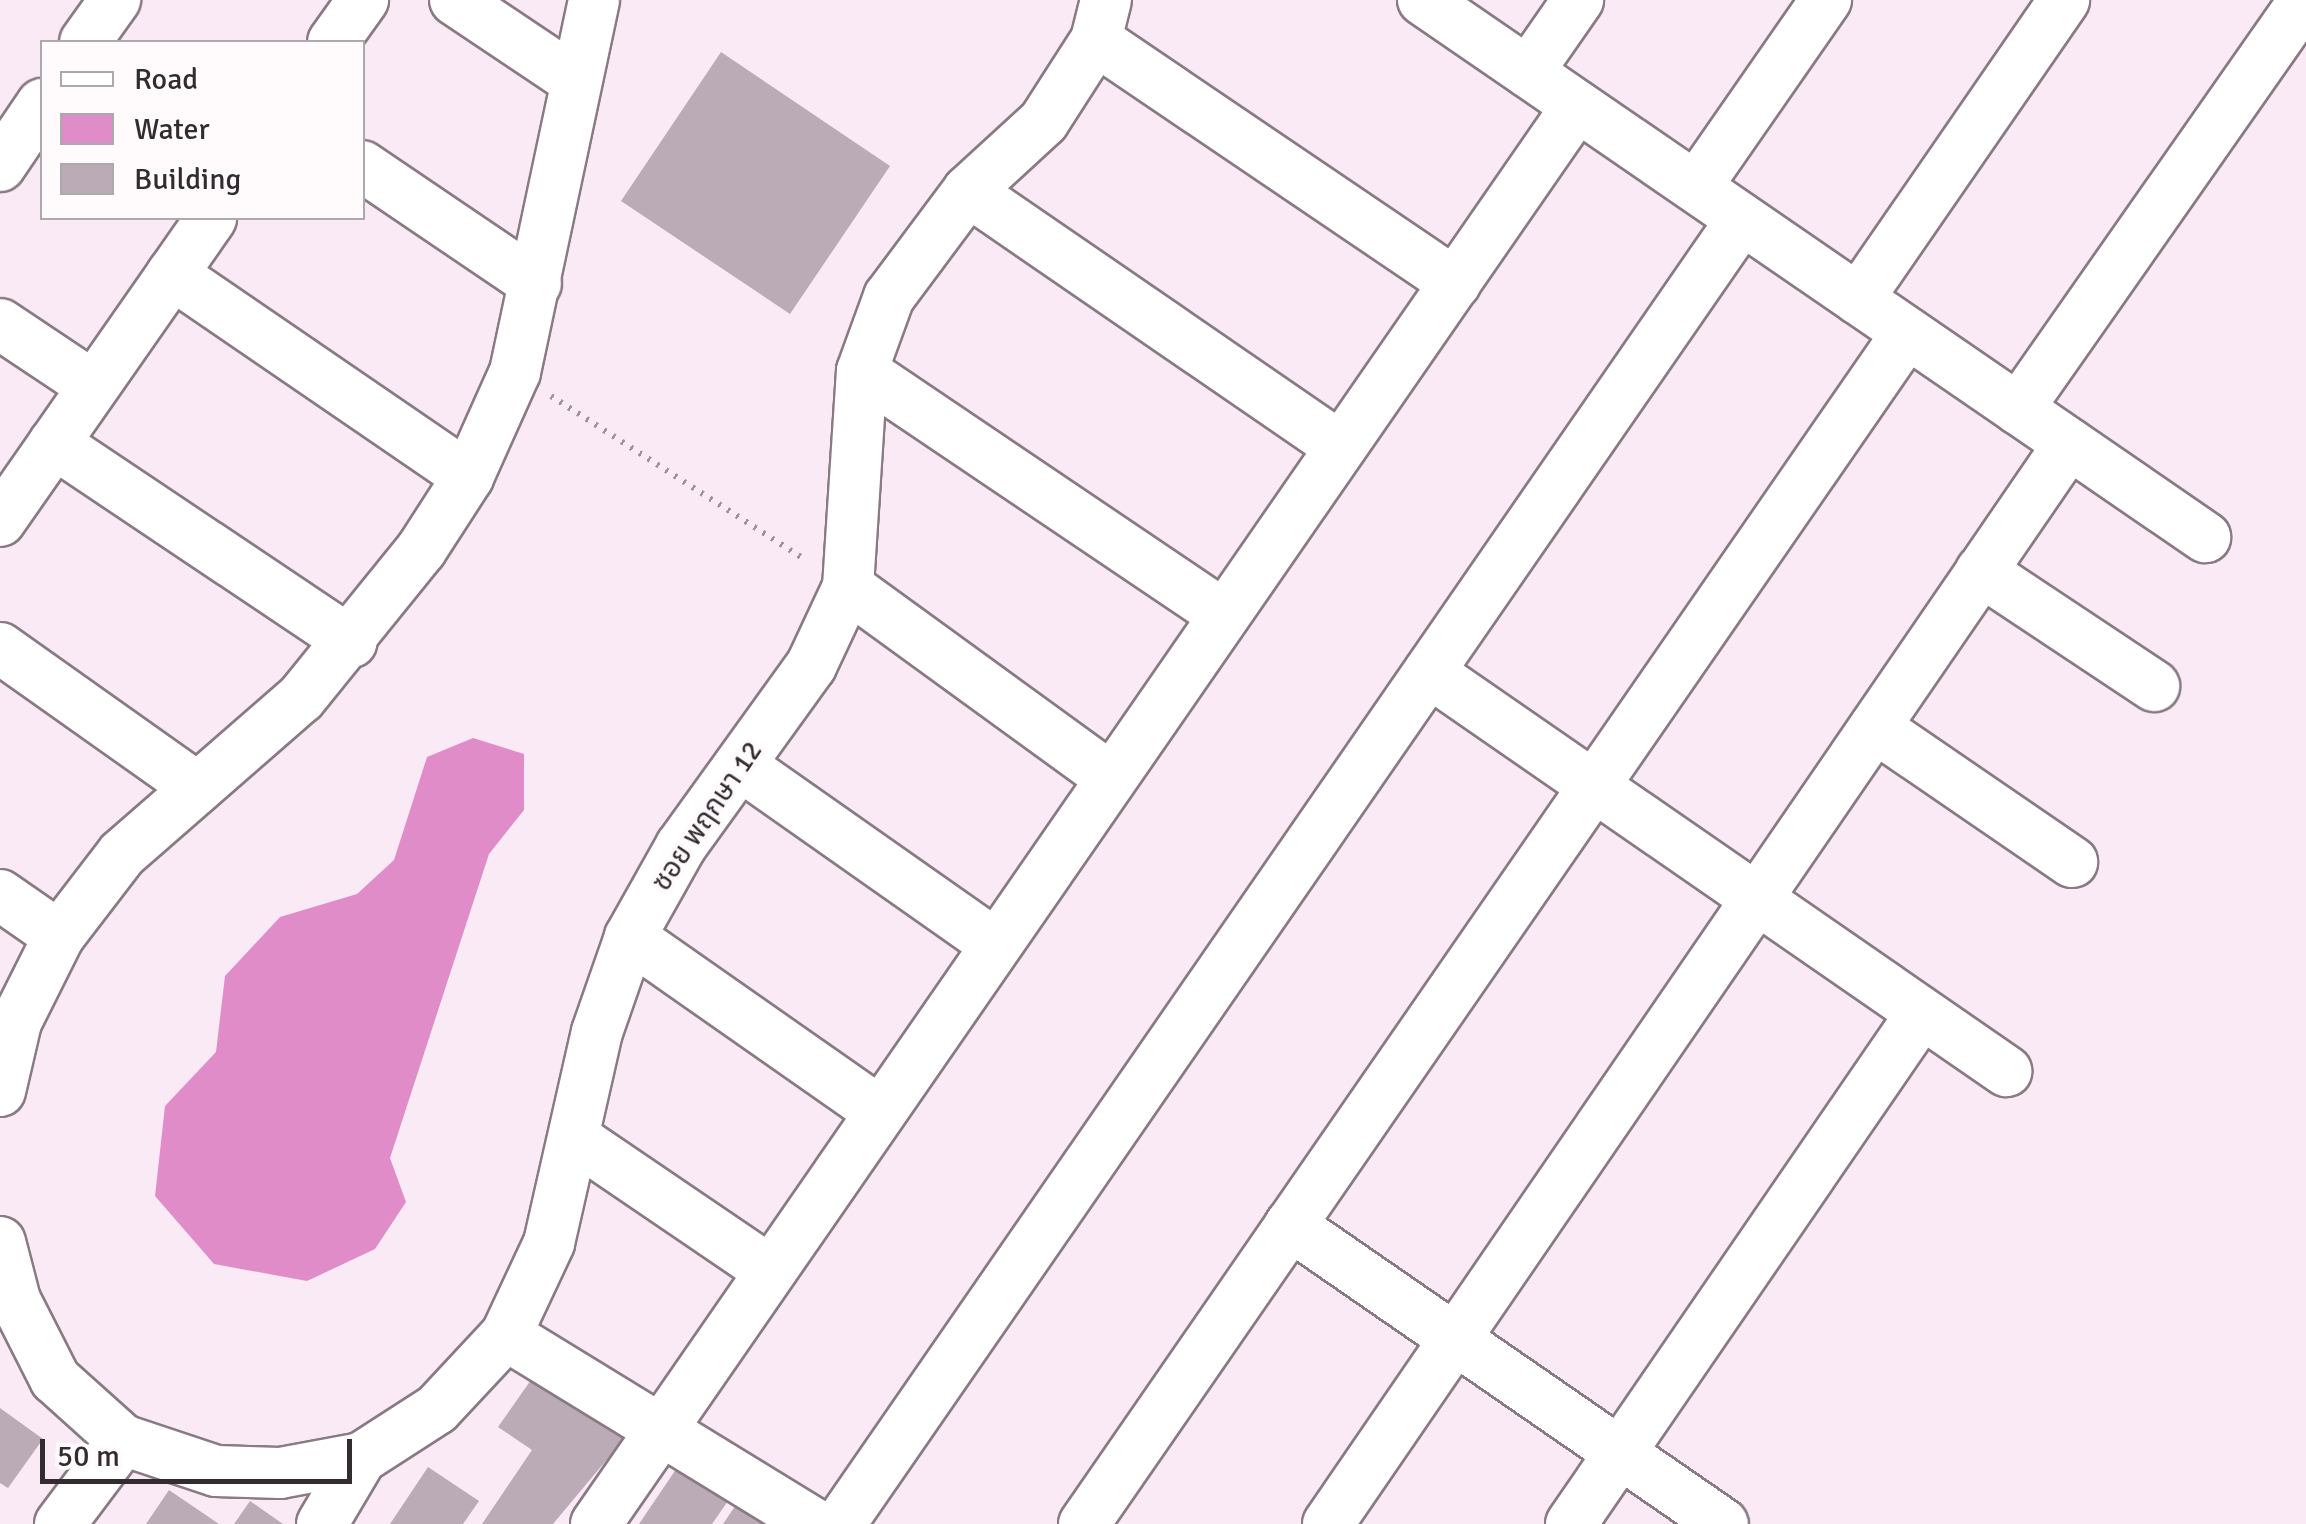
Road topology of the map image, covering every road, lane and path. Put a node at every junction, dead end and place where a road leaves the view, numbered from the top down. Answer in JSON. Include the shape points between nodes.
{"nodes":[{"id":1,"x":115,"y":0,"type":"edge"},
{"id":2,"x":362,"y":0,"type":"edge"},
{"id":3,"x":455,"y":0,"type":"edge"},
{"id":4,"x":594,"y":0,"type":"edge"},
{"id":5,"x":1423,"y":0,"type":"edge"},
{"id":6,"x":1578,"y":0,"type":"edge"},
{"id":7,"x":1826,"y":0,"type":"edge"},
{"id":8,"x":2064,"y":0,"type":"edge"},
{"id":9,"x":2304,"y":0,"type":"edge"},
{"id":10,"x":1101,"y":20,"type":"edge"},
{"id":11,"x":87,"y":40,"type":"edge"},
{"id":12,"x":334,"y":40,"type":"edge"},
{"id":13,"x":1528,"y":72,"type":"junction"},
{"id":14,"x":576,"y":81,"type":"junction"},
{"id":15,"x":1577,"y":106,"type":"junction"},
{"id":16,"x":40,"y":107,"type":"edge"},
{"id":17,"x":0,"y":166,"type":"edge"},
{"id":18,"x":365,"y":168,"type":"edge"},
{"id":19,"x":1696,"y":187,"type":"junction"},
{"id":20,"x":968,"y":191,"type":"junction"},
{"id":21,"x":1742,"y":219,"type":"junction"},
{"id":22,"x":211,"y":220,"type":"edge"},
{"id":23,"x":172,"y":274,"type":"junction"},
{"id":24,"x":1455,"y":283,"type":"junction"},
{"id":25,"x":536,"y":284,"type":"junction"},
{"id":26,"x":1858,"y":299,"type":"junction"},
{"id":27,"x":0,"y":324,"type":"edge"},
{"id":28,"x":1907,"y":332,"type":"junction"},
{"id":29,"x":862,"y":370,"type":"junction"},
{"id":30,"x":515,"y":372,"type":"junction"},
{"id":31,"x":94,"y":386,"type":"junction"},
{"id":32,"x":2018,"y":409,"type":"junction"},
{"id":33,"x":54,"y":443,"type":"junction"},
{"id":34,"x":2069,"y":444,"type":"junction"},
{"id":35,"x":1340,"y":448,"type":"junction"},
{"id":36,"x":468,"y":477,"type":"junction"},
{"id":37,"x":0,"y":520,"type":"edge"},
{"id":38,"x":2205,"y":537,"type":"dead end"},
{"id":39,"x":1981,"y":571,"type":"junction"},
{"id":40,"x":848,"y":588,"type":"junction"},
{"id":41,"x":1224,"y":616,"type":"junction"},
{"id":42,"x":351,"y":642,"type":"junction"},
{"id":43,"x":0,"y":648,"type":"edge"},
{"id":44,"x":1429,"y":672,"type":"junction"},
{"id":45,"x":2154,"y":686,"type":"dead end"},
{"id":46,"x":1875,"y":727,"type":"junction"},
{"id":47,"x":740,"y":765,"type":"junction"},
{"id":48,"x":1111,"y":778,"type":"junction"},
{"id":49,"x":198,"y":788,"type":"junction"},
{"id":50,"x":1592,"y":791,"type":"junction"},
{"id":51,"x":2072,"y":862,"type":"dead end"},
{"id":52,"x":0,"y":894,"type":"edge"},
{"id":53,"x":1754,"y":903,"type":"junction"},
{"id":54,"x":59,"y":936,"type":"junction"},
{"id":55,"x":630,"y":937,"type":"junction"},
{"id":56,"x":995,"y":944,"type":"junction"},
{"id":57,"x":1920,"y":1014,"type":"junction"},
{"id":58,"x":2006,"y":1070,"type":"dead end"},
{"id":59,"x":0,"y":1090,"type":"edge"},
{"id":60,"x":880,"y":1112,"type":"junction"},
{"id":61,"x":576,"y":1140,"type":"junction"},
{"id":62,"x":1290,"y":1225,"type":"junction"},
{"id":63,"x":0,"y":1242,"type":"edge"},
{"id":64,"x":769,"y":1270,"type":"junction"},
{"id":65,"x":506,"y":1334,"type":"junction"},
{"id":66,"x":1456,"y":1336,"type":"junction"},
{"id":67,"x":0,"y":1363,"type":"edge"},
{"id":68,"x":55,"y":1379,"type":"junction"},
{"id":69,"x":662,"y":1429,"type":"junction"},
{"id":70,"x":122,"y":1440,"type":"junction"},
{"id":71,"x":1620,"y":1453,"type":"junction"},
{"id":72,"x":361,"y":1458,"type":"junction"},
{"id":73,"x":60,"y":1524,"type":"edge"},
{"id":74,"x":322,"y":1524,"type":"edge"},
{"id":75,"x":596,"y":1524,"type":"edge"},
{"id":76,"x":814,"y":1524,"type":"edge"},
{"id":77,"x":840,"y":1524,"type":"edge"},
{"id":78,"x":1084,"y":1524,"type":"edge"},
{"id":79,"x":1328,"y":1524,"type":"edge"},
{"id":80,"x":1571,"y":1524,"type":"edge"},
{"id":81,"x":1724,"y":1524,"type":"edge"}],
"edges":[{"from":1,"to":11,"type":"street"},
{"from":2,"to":12,"type":"street"},
{"from":3,"to":14,"type":"street"},
{"from":4,"to":14,"type":"street"},
{"from":5,"to":13,"type":"street"},
{"from":6,"to":13,"type":"street"},
{"from":7,"to":19,"type":"street"},
{"from":8,"to":26,"type":"street"},
{"from":9,"to":32,"type":"street"},
{"from":10,"to":20,"type":"street","name":"ซอย พฤกษา 12","via":[[1044,121]]},
{"from":10,"to":24,"type":"street"},
{"from":13,"to":15,"type":"street"},
{"from":14,"to":25,"type":"street"},
{"from":15,"to":19,"type":"street"},
{"from":15,"to":24,"type":"street"},
{"from":16,"to":17,"type":"street"},
{"from":18,"to":25,"type":"street"},
{"from":19,"to":21,"type":"street"},
{"from":20,"to":29,"type":"street","name":"ซอย พฤกษา 12","via":[[888,297]]},
{"from":20,"to":35,"type":"street"},
{"from":21,"to":26,"type":"street"},
{"from":21,"to":44,"type":"street"},
{"from":22,"to":23,"type":"street"},
{"from":23,"to":31,"type":"street"},
{"from":23,"to":36,"type":"street"},
{"from":24,"to":35,"type":"street"},
{"from":25,"to":30,"type":"street"},
{"from":26,"to":28,"type":"street"},
{"from":27,"to":31,"type":"street"},
{"from":28,"to":32,"type":"street"},
{"from":28,"to":50,"type":"street"},
{"from":29,"to":40,"type":"street","name":"ซอย พฤกษา 12"},
{"from":29,"to":41,"type":"street"},
{"from":30,"to":36,"type":"street"},
{"from":30,"to":40,"type":"path"},
{"from":31,"to":33,"type":"street"},
{"from":32,"to":34,"type":"street"},
{"from":33,"to":37,"type":"street"},
{"from":33,"to":42,"type":"street"},
{"from":34,"to":38,"type":"street"},
{"from":34,"to":39,"type":"street"},
{"from":35,"to":41,"type":"street"},
{"from":36,"to":42,"type":"street"},
{"from":39,"to":45,"type":"street"},
{"from":39,"to":46,"type":"street"},
{"from":40,"to":47,"type":"street","name":"ซอย พฤกษา 12","via":[[811,666]]},
{"from":40,"to":48,"type":"street"},
{"from":41,"to":48,"type":"street"},
{"from":42,"to":49,"type":"street","via":[[301,698]]},
{"from":43,"to":49,"type":"street"},
{"from":44,"to":50,"type":"street"},
{"from":44,"to":77,"type":"street"},
{"from":46,"to":51,"type":"street"},
{"from":46,"to":53,"type":"street"},
{"from":47,"to":55,"type":"street","name":"ซอย พฤกษา 12","via":[[681,846]]},
{"from":47,"to":56,"type":"street"},
{"from":48,"to":56,"type":"street"},
{"from":49,"to":54,"type":"street","via":[[122,854]]},
{"from":50,"to":53,"type":"street"},
{"from":50,"to":62,"type":"street"},
{"from":52,"to":54,"type":"street"},
{"from":53,"to":57,"type":"street"},
{"from":53,"to":66,"type":"street"},
{"from":54,"to":59,"type":"street","via":[[16,1022]]},
{"from":55,"to":60,"type":"street"},
{"from":55,"to":61,"type":"street","name":"ซอย พฤกษา 12","via":[[596,1032]]},
{"from":56,"to":60,"type":"street"},
{"from":57,"to":58,"type":"street"},
{"from":57,"to":71,"type":"street"},
{"from":60,"to":64,"type":"street"},
{"from":61,"to":64,"type":"street"},
{"from":61,"to":65,"type":"street","name":"ซอย พฤกษา 12","via":[[549,1243]]},
{"from":62,"to":66,"type":"street"},
{"from":62,"to":78,"type":"street"},
{"from":63,"to":68,"type":"street","name":"ซอย พฤกษา 12","via":[[15,1300]]},
{"from":64,"to":69,"type":"street"},
{"from":65,"to":69,"type":"street"},
{"from":65,"to":72,"type":"street","name":"ซอย พฤกษา 12","via":[[438,1409]]},
{"from":66,"to":71,"type":"street"},
{"from":66,"to":79,"type":"street"},
{"from":67,"to":68,"type":"street"},
{"from":68,"to":70,"type":"street","name":"ซอย พฤกษา 12"},
{"from":69,"to":75,"type":"street"},
{"from":69,"to":76,"type":"street"},
{"from":70,"to":72,"type":"street","name":"ซอย พฤกษา 12","via":[[216,1471],[280,1473]]},
{"from":70,"to":73,"type":"street"},
{"from":71,"to":80,"type":"street"},
{"from":71,"to":81,"type":"street"},
{"from":72,"to":74,"type":"street"}]}
